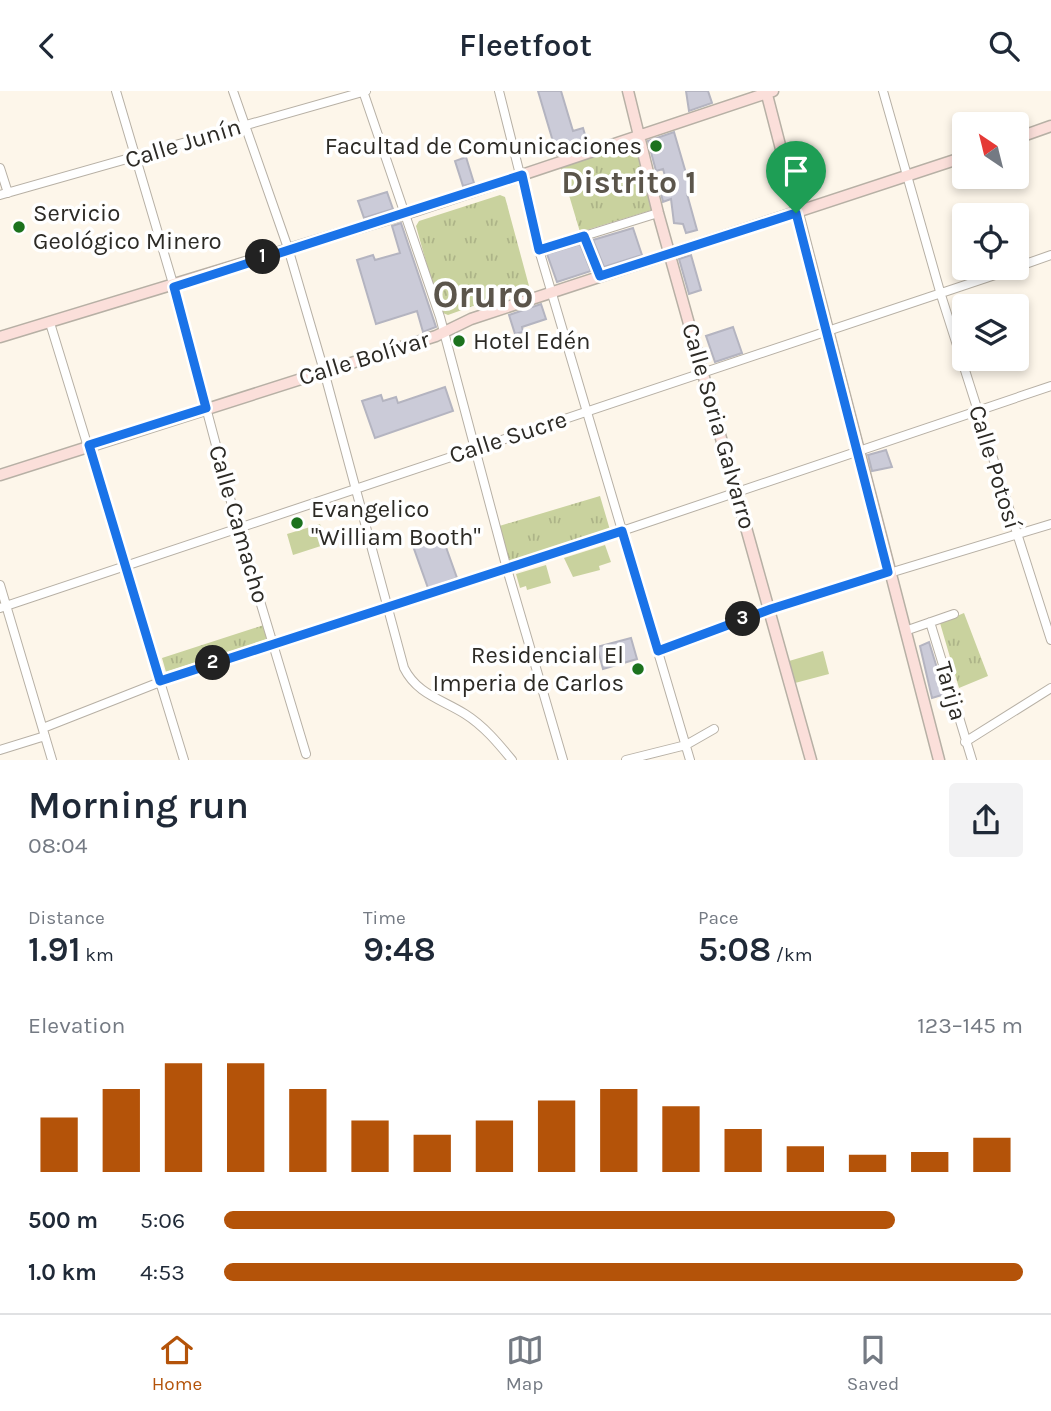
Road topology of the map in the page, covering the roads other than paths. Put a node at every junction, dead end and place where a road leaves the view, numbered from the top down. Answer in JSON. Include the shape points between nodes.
{"nodes":[{"id":1,"x":116,"y":91,"type":"edge"},
{"id":2,"x":233,"y":91,"type":"edge"},
{"id":3,"x":364,"y":91,"type":"edge"},
{"id":4,"x":499,"y":91,"type":"edge"},
{"id":5,"x":628,"y":91,"type":"edge"},
{"id":6,"x":883,"y":91,"type":"edge"},
{"id":7,"x":769,"y":92,"type":"edge"},
{"id":8,"x":243,"y":125,"type":"junction"},
{"id":9,"x":1051,"y":126,"type":"edge"},
{"id":10,"x":1029,"y":134,"type":"edge"},
{"id":11,"x":641,"y":135,"type":"junction"},
{"id":12,"x":135,"y":159,"type":"junction"},
{"id":13,"x":952,"y":161,"type":"edge"},
{"id":14,"x":0,"y":168,"type":"edge"},
{"id":15,"x":522,"y":175,"type":"junction"},
{"id":16,"x":907,"y":177,"type":"junction"},
{"id":17,"x":4,"y":194,"type":"edge"},
{"id":18,"x":658,"y":213,"type":"junction"},
{"id":19,"x":796,"y":213,"type":"junction"},
{"id":20,"x":405,"y":214,"type":"junction"},
{"id":21,"x":584,"y":236,"type":"junction"},
{"id":22,"x":288,"y":248,"type":"junction"},
{"id":23,"x":539,"y":250,"type":"junction"},
{"id":24,"x":669,"y":254,"type":"junction"},
{"id":25,"x":1051,"y":255,"type":"edge"},
{"id":26,"x":1029,"y":263,"type":"edge"},
{"id":27,"x":600,"y":276,"type":"junction"},
{"id":28,"x":983,"y":280,"type":"edge"},
{"id":29,"x":174,"y":287,"type":"junction"},
{"id":30,"x":553,"y":292,"type":"junction"},
{"id":31,"x":941,"y":295,"type":"junction"},
{"id":32,"x":50,"y":323,"type":"junction"},
{"id":33,"x":827,"y":332,"type":"junction"},
{"id":34,"x":444,"y":333,"type":"junction"},
{"id":35,"x":0,"y":337,"type":"edge"},
{"id":36,"x":324,"y":371,"type":"junction"},
{"id":37,"x":705,"y":374,"type":"junction"},
{"id":38,"x":1051,"y":386,"type":"edge"},
{"id":39,"x":206,"y":408,"type":"junction"},
{"id":40,"x":587,"y":410,"type":"junction"},
{"id":41,"x":977,"y":411,"type":"junction"},
{"id":42,"x":89,"y":445,"type":"junction"},
{"id":43,"x":474,"y":448,"type":"junction"},
{"id":44,"x":858,"y":450,"type":"junction"},
{"id":45,"x":0,"y":475,"type":"edge"},
{"id":46,"x":357,"y":486,"type":"junction"},
{"id":47,"x":738,"y":490,"type":"junction"},
{"id":48,"x":1051,"y":524,"type":"edge"},
{"id":49,"x":238,"y":528,"type":"junction"},
{"id":50,"x":622,"y":531,"type":"junction"},
{"id":51,"x":1016,"y":535,"type":"junction"},
{"id":52,"x":124,"y":566,"type":"junction"},
{"id":53,"x":507,"y":569,"type":"junction"},
{"id":54,"x":888,"y":572,"type":"junction"},
{"id":55,"x":0,"y":585,"type":"edge"},
{"id":56,"x":389,"y":605,"type":"junction"},
{"id":57,"x":3,"y":607,"type":"edge"},
{"id":58,"x":771,"y":609,"type":"junction"},
{"id":59,"x":954,"y":614,"type":"dead end"},
{"id":60,"x":930,"y":622,"type":"junction"},
{"id":61,"x":905,"y":631,"type":"junction"},
{"id":62,"x":1051,"y":640,"type":"edge"},
{"id":63,"x":274,"y":643,"type":"junction"},
{"id":64,"x":658,"y":651,"type":"junction"},
{"id":65,"x":160,"y":681,"type":"junction"},
{"id":66,"x":1051,"y":688,"type":"edge"},
{"id":67,"x":714,"y":729,"type":"dead end"},
{"id":68,"x":44,"y":732,"type":"junction"},
{"id":69,"x":965,"y":742,"type":"junction"},
{"id":70,"x":686,"y":745,"type":"junction"},
{"id":71,"x":0,"y":750,"type":"edge"},
{"id":72,"x":306,"y":754,"type":"dead end"},
{"id":73,"x":52,"y":760,"type":"edge"},
{"id":74,"x":184,"y":760,"type":"edge"},
{"id":75,"x":512,"y":760,"type":"edge"},
{"id":76,"x":563,"y":760,"type":"edge"},
{"id":77,"x":626,"y":760,"type":"edge"},
{"id":78,"x":690,"y":760,"type":"edge"},
{"id":79,"x":811,"y":760,"type":"edge"},
{"id":80,"x":939,"y":760,"type":"edge"},
{"id":81,"x":972,"y":760,"type":"edge"}],
"edges":[{"from":1,"to":12,"type":"street","name":"Calle Camacho"},
{"from":2,"to":8,"type":"street"},
{"from":3,"to":8,"type":"street","name":"Calle Junín"},
{"from":3,"to":20,"type":"street"},
{"from":4,"to":15,"type":"street"},
{"from":5,"to":11,"type":"main road","name":"Calle Soria Galvarro"},
{"from":6,"to":16,"type":"street","name":"Calle Potosí"},
{"from":7,"to":11,"type":"main road"},
{"from":7,"to":19,"type":"main road"},
{"from":8,"to":12,"type":"street","name":"Calle Junín"},
{"from":8,"to":22,"type":"street"},
{"from":9,"to":10,"type":"main road"},
{"from":11,"to":15,"type":"main road"},
{"from":11,"to":18,"type":"main road","name":"Calle Soria Galvarro"},
{"from":12,"to":17,"type":"street","name":"Calle Junín"},
{"from":12,"to":29,"type":"street","name":"Calle Camacho"},
{"from":13,"to":16,"type":"main road","name":"Calle Bolívar"},
{"from":14,"to":17,"type":"street"},
{"from":15,"to":20,"type":"main road"},
{"from":15,"to":23,"type":"street"},
{"from":16,"to":19,"type":"main road","name":"Calle Bolívar"},
{"from":16,"to":31,"type":"street","name":"Calle Potosí"},
{"from":18,"to":21,"type":"street"},
{"from":18,"to":24,"type":"main road","name":"Calle Soria Galvarro"},
{"from":19,"to":24,"type":"main road","name":"Calle Bolívar"},
{"from":19,"to":33,"type":"main road"},
{"from":20,"to":22,"type":"main road"},
{"from":20,"to":34,"type":"street"},
{"from":21,"to":23,"type":"street"},
{"from":21,"to":27,"type":"street"},
{"from":22,"to":29,"type":"main road"},
{"from":22,"to":36,"type":"street"},
{"from":23,"to":30,"type":"street"},
{"from":24,"to":27,"type":"main road","name":"Calle Bolívar"},
{"from":24,"to":37,"type":"main road","name":"Calle Soria Galvarro"},
{"from":25,"to":26,"type":"street","name":"Calle Sucre"},
{"from":27,"to":30,"type":"main road","name":"Calle Bolívar"},
{"from":28,"to":31,"type":"street","name":"Calle Sucre"},
{"from":29,"to":32,"type":"main road"},
{"from":29,"to":39,"type":"street","name":"Calle Camacho"},
{"from":30,"to":34,"type":"main road","name":"Calle Bolívar","via":[[471,319]]},
{"from":30,"to":40,"type":"street"},
{"from":31,"to":33,"type":"street","name":"Calle Sucre"},
{"from":31,"to":41,"type":"street","name":"Calle Potosí"},
{"from":32,"to":35,"type":"main road"},
{"from":32,"to":42,"type":"street"},
{"from":33,"to":37,"type":"street","name":"Calle Sucre"},
{"from":33,"to":44,"type":"main road"},
{"from":34,"to":36,"type":"main road","name":"Calle Bolívar"},
{"from":34,"to":43,"type":"street"},
{"from":36,"to":39,"type":"main road","name":"Calle Bolívar"},
{"from":36,"to":46,"type":"street"},
{"from":37,"to":40,"type":"street","name":"Calle Sucre"},
{"from":37,"to":47,"type":"main road","name":"Calle Soria Galvarro"},
{"from":38,"to":41,"type":"street"},
{"from":39,"to":42,"type":"main road","name":"Calle Bolívar"},
{"from":39,"to":49,"type":"street","name":"Calle Camacho"},
{"from":40,"to":43,"type":"street","name":"Calle Sucre"},
{"from":40,"to":50,"type":"street"},
{"from":41,"to":44,"type":"street"},
{"from":41,"to":51,"type":"street","name":"Calle Potosí"},
{"from":42,"to":45,"type":"main road","name":"Calle Bolívar"},
{"from":42,"to":52,"type":"street"},
{"from":43,"to":46,"type":"street","name":"Calle Sucre"},
{"from":43,"to":53,"type":"street"},
{"from":44,"to":47,"type":"street"},
{"from":44,"to":54,"type":"main road"},
{"from":46,"to":49,"type":"street","name":"Calle Sucre"},
{"from":46,"to":56,"type":"street"},
{"from":47,"to":50,"type":"street"},
{"from":47,"to":58,"type":"main road","name":"Calle Soria Galvarro"},
{"from":48,"to":51,"type":"street"},
{"from":49,"to":52,"type":"street","name":"Calle Sucre"},
{"from":49,"to":63,"type":"street","name":"Calle Camacho"},
{"from":50,"to":53,"type":"street"},
{"from":50,"to":64,"type":"street"},
{"from":51,"to":54,"type":"street"},
{"from":51,"to":62,"type":"street","name":"Calle Potosí"},
{"from":52,"to":57,"type":"street","name":"Calle Sucre"},
{"from":52,"to":65,"type":"street"},
{"from":53,"to":56,"type":"street"},
{"from":53,"to":76,"type":"street"},
{"from":54,"to":58,"type":"street"},
{"from":54,"to":61,"type":"main road"},
{"from":55,"to":57,"type":"street"},
{"from":56,"to":63,"type":"street"},
{"from":56,"to":75,"type":"street","via":[[411,682],[466,714],[492,735]]},
{"from":57,"to":68,"type":"street"},
{"from":58,"to":64,"type":"street"},
{"from":58,"to":79,"type":"main road","name":"Calle Soria Galvarro"},
{"from":59,"to":60,"type":"street"},
{"from":60,"to":61,"type":"street"},
{"from":60,"to":69,"type":"street","name":"Tarija"},
{"from":61,"to":80,"type":"main road"},
{"from":63,"to":65,"type":"street"},
{"from":63,"to":72,"type":"street","name":"Calle Camacho"},
{"from":64,"to":70,"type":"street"},
{"from":65,"to":68,"type":"street"},
{"from":65,"to":74,"type":"street"},
{"from":66,"to":69,"type":"street"},
{"from":67,"to":70,"type":"street"},
{"from":68,"to":71,"type":"street"},
{"from":68,"to":73,"type":"street"},
{"from":69,"to":81,"type":"street","name":"Tarija"},
{"from":70,"to":77,"type":"street"},
{"from":70,"to":78,"type":"street"}]}
